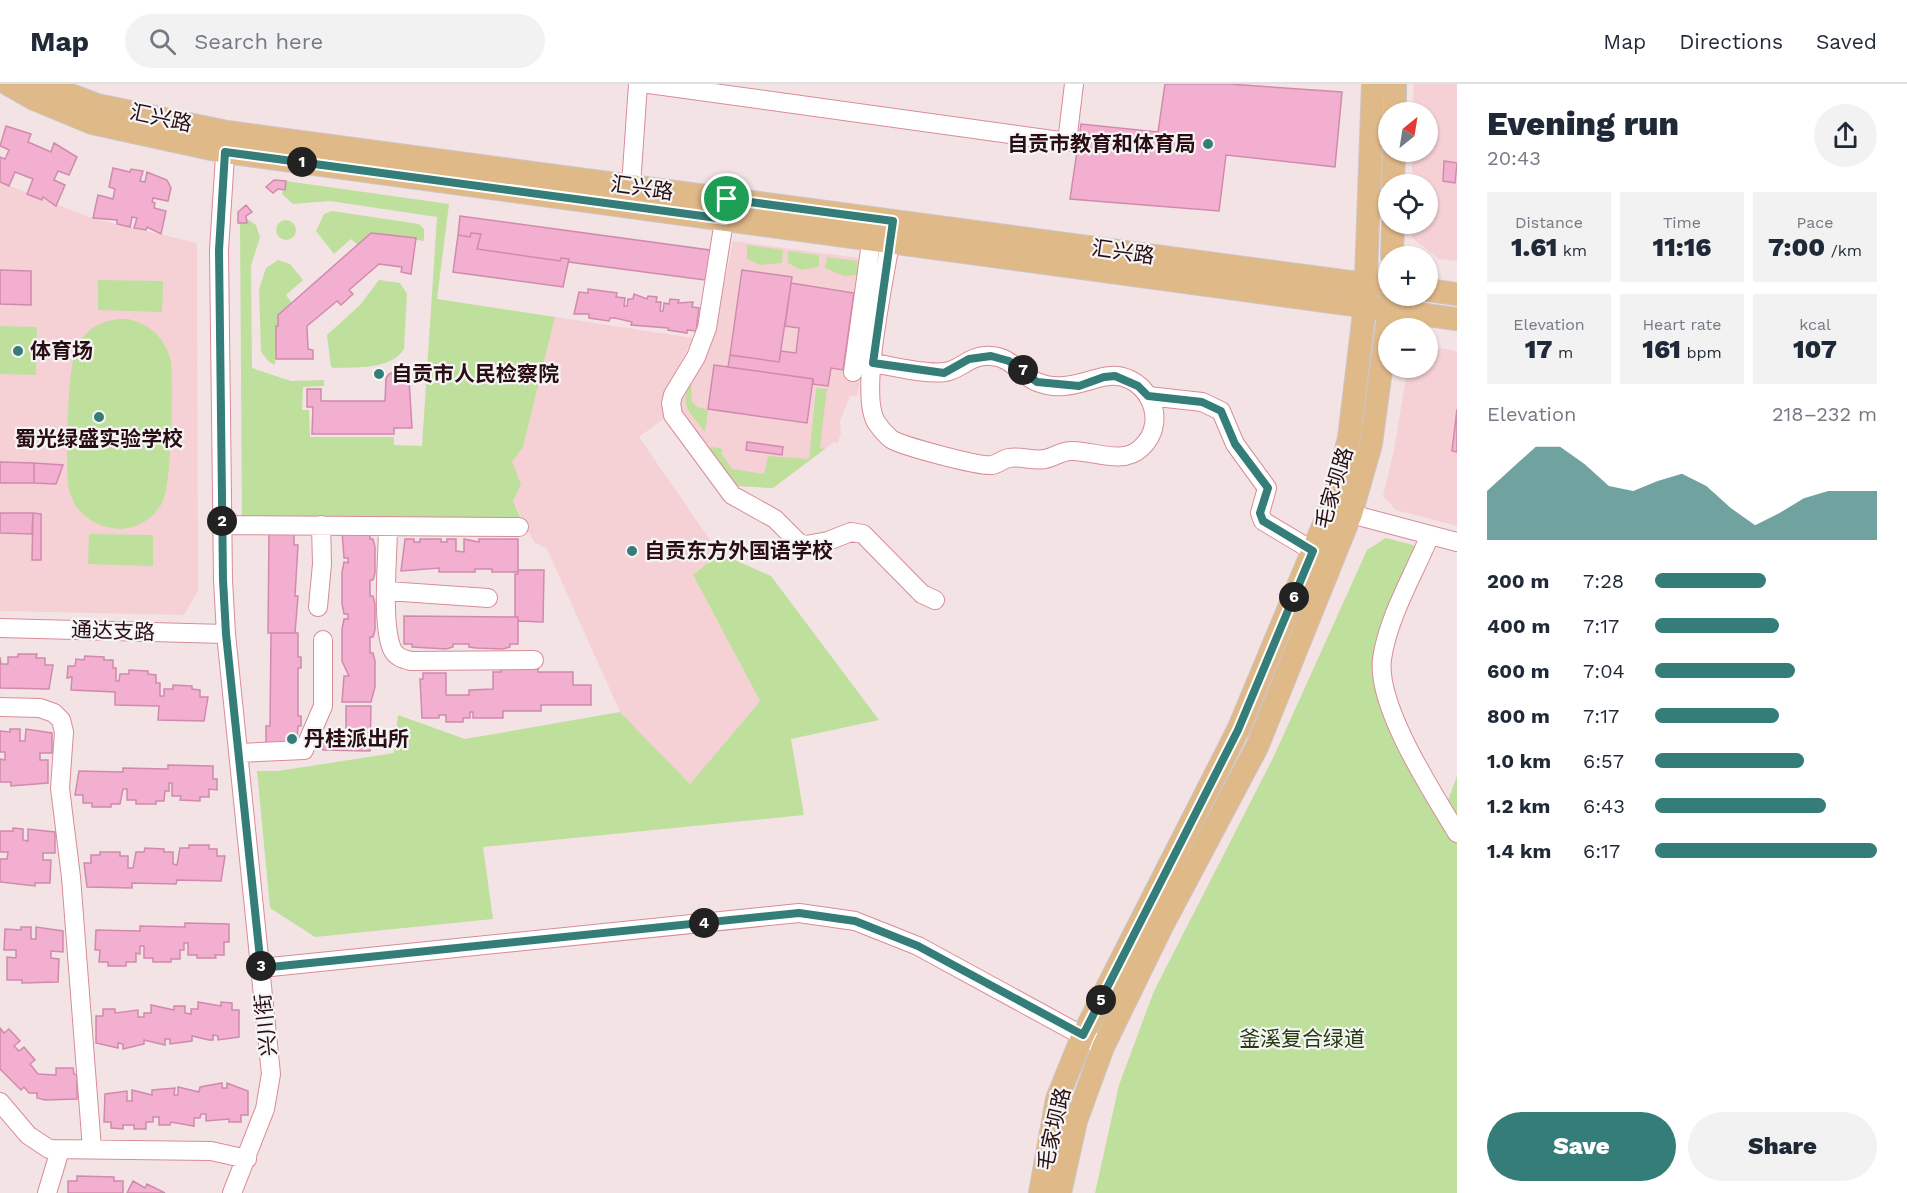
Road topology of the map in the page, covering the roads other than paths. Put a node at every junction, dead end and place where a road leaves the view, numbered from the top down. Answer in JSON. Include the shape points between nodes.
{"nodes":[{"id":1,"x":8,"y":84,"type":"edge"},
{"id":2,"x":42,"y":84,"type":"edge"},
{"id":3,"x":638,"y":84,"type":"edge"},
{"id":4,"x":649,"y":84,"type":"edge"},
{"id":5,"x":1074,"y":84,"type":"edge"},
{"id":6,"x":1372,"y":84,"type":"edge"},
{"id":7,"x":1395,"y":84,"type":"edge"},
{"id":8,"x":1395,"y":102,"type":"edge"},
{"id":9,"x":226,"y":142,"type":"junction"},
{"id":10,"x":631,"y":186,"type":"junction"},
{"id":11,"x":726,"y":209,"type":"junction"},
{"id":12,"x":882,"y":230,"type":"junction"},
{"id":13,"x":1378,"y":290,"type":"edge"},
{"id":14,"x":1438,"y":291,"type":"edge"},
{"id":15,"x":1457,"y":294,"type":"edge"},
{"id":16,"x":1365,"y":295,"type":"junction"},
{"id":17,"x":1378,"y":299,"type":"edge"},
{"id":18,"x":1389,"y":306,"type":"edge"},
{"id":19,"x":1406,"y":306,"type":"edge"},
{"id":20,"x":1457,"y":319,"type":"edge"},
{"id":21,"x":873,"y":363,"type":"junction"},
{"id":22,"x":853,"y":372,"type":"dead end"},
{"id":23,"x":1148,"y":396,"type":"junction"},
{"id":24,"x":1352,"y":514,"type":"junction"},
{"id":25,"x":222,"y":525,"type":"junction"},
{"id":26,"x":321,"y":525,"type":"junction"},
{"id":27,"x":388,"y":526,"type":"junction"},
{"id":28,"x":519,"y":527,"type":"dead end"},
{"id":29,"x":1430,"y":535,"type":"junction"},
{"id":30,"x":1457,"y":542,"type":"edge"},
{"id":31,"x":1313,"y":551,"type":"junction"},
{"id":32,"x":387,"y":591,"type":"junction"},
{"id":33,"x":488,"y":598,"type":"dead end"},
{"id":34,"x":935,"y":600,"type":"dead end"},
{"id":35,"x":318,"y":607,"type":"dead end"},
{"id":36,"x":0,"y":628,"type":"edge"},
{"id":37,"x":226,"y":634,"type":"junction"},
{"id":38,"x":324,"y":640,"type":"dead end"},
{"id":39,"x":534,"y":660,"type":"dead end"},
{"id":40,"x":0,"y":706,"type":"edge"},
{"id":41,"x":239,"y":753,"type":"junction"},
{"id":42,"x":1457,"y":833,"type":"edge"},
{"id":43,"x":261,"y":968,"type":"junction"},
{"id":44,"x":1083,"y":1035,"type":"junction"},
{"id":45,"x":1102,"y":1047,"type":"junction"},
{"id":46,"x":0,"y":1102,"type":"edge"},
{"id":47,"x":92,"y":1149,"type":"junction"},
{"id":48,"x":60,"y":1150,"type":"junction"},
{"id":49,"x":247,"y":1159,"type":"junction"},
{"id":50,"x":47,"y":1193,"type":"edge"},
{"id":51,"x":232,"y":1193,"type":"edge"},
{"id":52,"x":1040,"y":1193,"type":"edge"},
{"id":53,"x":1060,"y":1193,"type":"edge"}],
"edges":[{"from":1,"to":9,"type":"main road","via":[[92,123]]},
{"from":2,"to":9,"type":"main road","name":"汇兴路","via":[[97,105]]},
{"from":3,"to":10,"type":"street"},
{"from":4,"to":5,"type":"street","via":[[1067,142]]},
{"from":6,"to":16,"type":"main road","name":"毛家坝路"},
{"from":7,"to":8,"type":"main road"},
{"from":9,"to":10,"type":"main road","name":"汇兴路"},
{"from":9,"to":11,"type":"main road"},
{"from":9,"to":25,"type":"street","name":"兴川街","via":[[219,250]]},
{"from":10,"to":11,"type":"main road","name":"汇兴路"},
{"from":11,"to":12,"type":"main road","name":"汇兴路"},
{"from":11,"to":34,"type":"street","via":[[710,314],[702,343],[671,403],[673,415],[732,495],[775,519],[799,543],[828,541],[851,532],[863,534],[922,594]]},
{"from":12,"to":16,"type":"main road","name":"汇兴路"},
{"from":12,"to":21,"type":"street"},
{"from":12,"to":22,"type":"street"},
{"from":13,"to":16,"type":"main road","name":"汇兴路"},
{"from":14,"to":15,"type":"main road"},
{"from":16,"to":17,"type":"main road","name":"汇兴路"},
{"from":16,"to":31,"type":"main road","name":"毛家坝路","via":[[1349,438],[1333,502]]},
{"from":18,"to":24,"type":"main road","name":"毛家坝路","via":[[1371,444]]},
{"from":19,"to":20,"type":"main road","name":"汇兴路"},
{"from":21,"to":23,"type":"street","via":[[944,373],[969,359],[991,356],[1009,361],[1037,382],[1079,386],[1115,376],[1138,386]]},
{"from":21,"to":23,"type":"street","via":[[869,399],[882,431],[901,444],[987,465],[1007,458],[1045,459],[1067,451],[1122,457],[1140,449],[1156,422],[1155,408]]},
{"from":23,"to":31,"type":"street","via":[[1202,402],[1221,411],[1235,444],[1268,488],[1260,513],[1263,521]]},
{"from":24,"to":29,"type":"street"},
{"from":24,"to":45,"type":"main road","name":"毛家坝路","via":[[1257,747]]},
{"from":25,"to":26,"type":"street"},
{"from":25,"to":37,"type":"street","name":"兴川街"},
{"from":26,"to":27,"type":"street"},
{"from":26,"to":35,"type":"street"},
{"from":27,"to":28,"type":"street"},
{"from":27,"to":32,"type":"street"},
{"from":29,"to":30,"type":"street"},
{"from":29,"to":42,"type":"street","via":[[1394,621],[1382,659],[1382,682],[1426,782]]},
{"from":31,"to":44,"type":"main road","name":"毛家坝路","via":[[1238,730]]},
{"from":32,"to":33,"type":"street"},
{"from":32,"to":39,"type":"street","via":[[389,630],[393,650],[400,658]]},
{"from":36,"to":37,"type":"street","name":"通达支路"},
{"from":37,"to":41,"type":"street","name":"兴川街"},
{"from":38,"to":41,"type":"street","via":[[322,706],[304,750]]},
{"from":40,"to":47,"type":"street","via":[[40,708],[61,720],[61,797]]},
{"from":41,"to":43,"type":"street","name":"兴川街"},
{"from":43,"to":44,"type":"street","via":[[799,913],[855,921],[918,946]]},
{"from":43,"to":49,"type":"street","name":"兴川街","via":[[271,1074],[265,1109]]},
{"from":44,"to":45,"type":"street"},
{"from":44,"to":52,"type":"main road","name":"毛家坝路","via":[[1058,1099]]},
{"from":45,"to":53,"type":"main road","name":"毛家坝路","via":[[1076,1121]]},
{"from":46,"to":48,"type":"street","via":[[38,1143]]},
{"from":47,"to":48,"type":"street"},
{"from":47,"to":49,"type":"street","via":[[211,1151]]},
{"from":48,"to":50,"type":"street"},
{"from":49,"to":51,"type":"street","name":"兴川街"}]}
